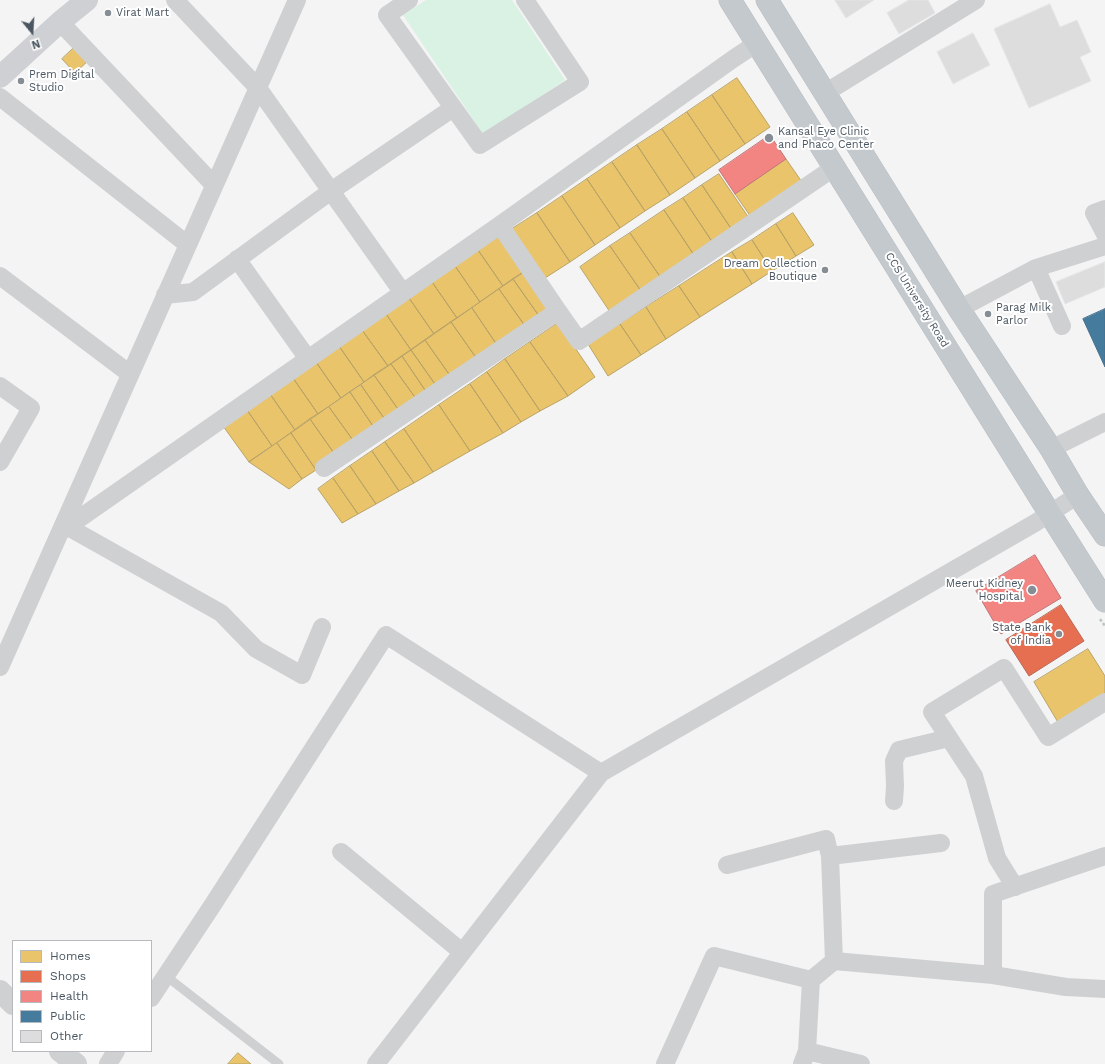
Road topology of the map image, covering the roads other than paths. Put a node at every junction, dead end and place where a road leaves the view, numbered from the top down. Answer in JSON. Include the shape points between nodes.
{"nodes":[{"id":1,"x":87,"y":0,"type":"edge"},
{"id":2,"x":297,"y":0,"type":"edge"},
{"id":3,"x":409,"y":0,"type":"edge"},
{"id":4,"x":525,"y":0,"type":"edge"},
{"id":5,"x":730,"y":0,"type":"edge"},
{"id":6,"x":766,"y":0,"type":"edge"},
{"id":7,"x":976,"y":0,"type":"edge"},
{"id":8,"x":183,"y":3,"type":"edge"},
{"id":9,"x":60,"y":22,"type":"junction"},
{"id":10,"x":757,"y":43,"type":"junction"},
{"id":11,"x":0,"y":77,"type":"edge"},
{"id":12,"x":258,"y":88,"type":"junction"},
{"id":13,"x":825,"y":93,"type":"junction"},
{"id":14,"x":0,"y":97,"type":"edge"},
{"id":15,"x":453,"y":108,"type":"junction"},
{"id":16,"x":835,"y":168,"type":"junction"},
{"id":17,"x":214,"y":185,"type":"junction"},
{"id":18,"x":331,"y":191,"type":"junction"},
{"id":19,"x":1105,"y":209,"type":"edge"},
{"id":20,"x":500,"y":225,"type":"junction"},
{"id":21,"x":1105,"y":234,"type":"edge"},
{"id":22,"x":188,"y":245,"type":"junction"},
{"id":23,"x":1105,"y":246,"type":"edge"},
{"id":24,"x":237,"y":259,"type":"junction"},
{"id":25,"x":1036,"y":268,"type":"junction"},
{"id":26,"x":0,"y":276,"type":"edge"},
{"id":27,"x":403,"y":292,"type":"junction"},
{"id":28,"x":165,"y":295,"type":"junction"},
{"id":29,"x":959,"y":308,"type":"junction"},
{"id":30,"x":558,"y":311,"type":"junction"},
{"id":31,"x":1062,"y":326,"type":"dead end"},
{"id":32,"x":308,"y":359,"type":"junction"},
{"id":33,"x":130,"y":374,"type":"junction"},
{"id":34,"x":0,"y":386,"type":"edge"},
{"id":35,"x":1105,"y":422,"type":"edge"},
{"id":36,"x":1051,"y":449,"type":"junction"},
{"id":37,"x":0,"y":462,"type":"edge"},
{"id":38,"x":324,"y":468,"type":"dead end"},
{"id":39,"x":1078,"y":495,"type":"junction"},
{"id":40,"x":1050,"y":514,"type":"junction"},
{"id":41,"x":64,"y":529,"type":"junction"},
{"id":42,"x":1105,"y":535,"type":"edge"},
{"id":43,"x":1105,"y":601,"type":"edge"},
{"id":44,"x":322,"y":627,"type":"dead end"},
{"id":45,"x":5,"y":643,"type":"edge"},
{"id":46,"x":0,"y":667,"type":"edge"},
{"id":47,"x":1105,"y":702,"type":"edge"},
{"id":48,"x":949,"y":738,"type":"junction"},
{"id":49,"x":601,"y":773,"type":"junction"},
{"id":50,"x":894,"y":801,"type":"dead end"},
{"id":51,"x":941,"y":843,"type":"dead end"},
{"id":52,"x":341,"y":852,"type":"dead end"},
{"id":53,"x":830,"y":856,"type":"junction"},
{"id":54,"x":1105,"y":856,"type":"edge"},
{"id":55,"x":727,"y":865,"type":"dead end"},
{"id":56,"x":1015,"y":887,"type":"junction"},
{"id":57,"x":462,"y":952,"type":"junction"},
{"id":58,"x":834,"y":961,"type":"junction"},
{"id":59,"x":993,"y":975,"type":"junction"},
{"id":60,"x":166,"y":976,"type":"junction"},
{"id":61,"x":811,"y":980,"type":"junction"},
{"id":62,"x":1105,"y":989,"type":"edge"},
{"id":63,"x":0,"y":991,"type":"edge"},
{"id":64,"x":152,"y":997,"type":"edge"},
{"id":65,"x":12,"y":1003,"type":"edge"},
{"id":66,"x":61,"y":1052,"type":"edge"},
{"id":67,"x":115,"y":1052,"type":"edge"},
{"id":68,"x":805,"y":1058,"type":"edge"},
{"id":69,"x":76,"y":1064,"type":"edge"},
{"id":70,"x":108,"y":1064,"type":"edge"},
{"id":71,"x":279,"y":1064,"type":"edge"},
{"id":72,"x":376,"y":1064,"type":"edge"},
{"id":73,"x":664,"y":1064,"type":"edge"},
{"id":74,"x":860,"y":1064,"type":"edge"}],
"edges":[{"from":1,"to":9,"type":"main road"},
{"from":2,"to":12,"type":"street"},
{"from":3,"to":15,"type":"street","via":[[387,15]]},
{"from":4,"to":15,"type":"street","via":[[580,82],[480,145]]},
{"from":5,"to":10,"type":"highway","name":"CCS University Road"},
{"from":6,"to":13,"type":"highway"},
{"from":7,"to":13,"type":"street"},
{"from":8,"to":12,"type":"street"},
{"from":9,"to":11,"type":"main road"},
{"from":9,"to":17,"type":"street"},
{"from":10,"to":16,"type":"highway","name":"CCS University Road"},
{"from":10,"to":20,"type":"street"},
{"from":12,"to":17,"type":"street"},
{"from":12,"to":18,"type":"street"},
{"from":13,"to":29,"type":"highway"},
{"from":14,"to":22,"type":"street"},
{"from":15,"to":18,"type":"street"},
{"from":16,"to":30,"type":"street","via":[[579,341]]},
{"from":16,"to":40,"type":"highway","name":"CCS University Road"},
{"from":17,"to":22,"type":"street"},
{"from":18,"to":24,"type":"street"},
{"from":18,"to":27,"type":"street"},
{"from":19,"to":21,"type":"street","via":[[1094,213]]},
{"from":20,"to":27,"type":"street"},
{"from":20,"to":30,"type":"street"},
{"from":22,"to":28,"type":"street"},
{"from":23,"to":25,"type":"street"},
{"from":24,"to":28,"type":"street","via":[[193,292]]},
{"from":24,"to":32,"type":"street"},
{"from":25,"to":29,"type":"street"},
{"from":25,"to":31,"type":"street"},
{"from":26,"to":33,"type":"street"},
{"from":27,"to":32,"type":"street"},
{"from":28,"to":33,"type":"street"},
{"from":29,"to":36,"type":"highway"},
{"from":30,"to":38,"type":"street"},
{"from":32,"to":41,"type":"street"},
{"from":33,"to":41,"type":"street"},
{"from":34,"to":37,"type":"street","via":[[31,408]]},
{"from":35,"to":36,"type":"street"},
{"from":36,"to":39,"type":"highway"},
{"from":39,"to":40,"type":"street"},
{"from":39,"to":42,"type":"highway"},
{"from":40,"to":43,"type":"highway","name":"CCS University Road"},
{"from":40,"to":49,"type":"street"},
{"from":41,"to":44,"type":"street","via":[[221,613],[256,649],[302,675]]},
{"from":41,"to":45,"type":"street"},
{"from":45,"to":46,"type":"street"},
{"from":47,"to":48,"type":"street","via":[[1048,737],[1004,668],[932,712]]},
{"from":48,"to":50,"type":"street","via":[[899,750],[894,761]]},
{"from":48,"to":56,"type":"street","via":[[974,776],[997,858]]},
{"from":49,"to":57,"type":"street"},
{"from":49,"to":60,"type":"street","via":[[386,635]]},
{"from":51,"to":53,"type":"street"},
{"from":52,"to":57,"type":"street"},
{"from":53,"to":55,"type":"street","via":[[826,839]]},
{"from":53,"to":58,"type":"street"},
{"from":54,"to":56,"type":"street"},
{"from":56,"to":59,"type":"street","via":[[993,894]]},
{"from":57,"to":72,"type":"street"},
{"from":58,"to":59,"type":"street"},
{"from":58,"to":61,"type":"street"},
{"from":59,"to":62,"type":"street","via":[[1066,987]]},
{"from":60,"to":64,"type":"street"},
{"from":60,"to":71,"type":"lane"},
{"from":61,"to":68,"type":"street"},
{"from":61,"to":73,"type":"street","via":[[714,956]]},
{"from":63,"to":65,"type":"street"},
{"from":66,"to":69,"type":"street"},
{"from":67,"to":70,"type":"street"},
{"from":68,"to":74,"type":"street"}]}
